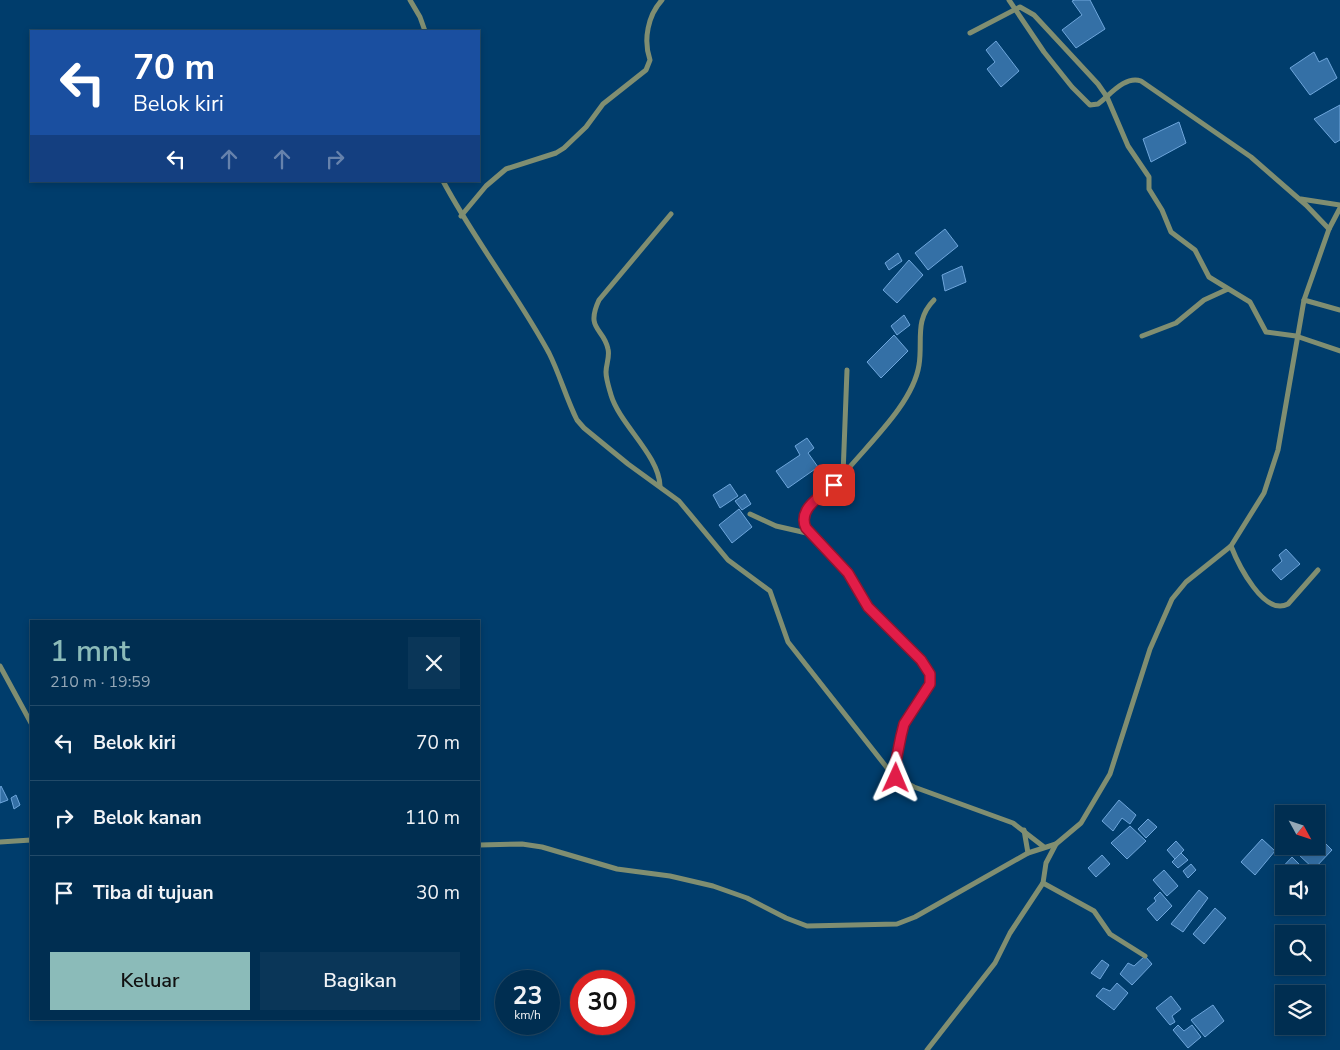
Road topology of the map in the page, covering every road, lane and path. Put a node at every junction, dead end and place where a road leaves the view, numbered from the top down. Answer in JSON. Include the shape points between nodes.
{"nodes":[{"id":1,"x":410,"y":0,"type":"edge"},
{"id":2,"x":662,"y":0,"type":"edge"},
{"id":3,"x":1010,"y":0,"type":"edge"},
{"id":4,"x":1015,"y":10,"type":"junction"},
{"id":5,"x":425,"y":30,"type":"edge"},
{"id":6,"x":970,"y":33,"type":"dead end"},
{"id":7,"x":1107,"y":97,"type":"junction"},
{"id":8,"x":444,"y":182,"type":"edge"},
{"id":9,"x":1300,"y":199,"type":"junction"},
{"id":10,"x":1340,"y":207,"type":"edge"},
{"id":11,"x":671,"y":214,"type":"dead end"},
{"id":12,"x":461,"y":216,"type":"junction"},
{"id":13,"x":1329,"y":228,"type":"junction"},
{"id":14,"x":1228,"y":289,"type":"junction"},
{"id":15,"x":934,"y":300,"type":"dead end"},
{"id":16,"x":1304,"y":300,"type":"junction"},
{"id":17,"x":1340,"y":310,"type":"edge"},
{"id":18,"x":1142,"y":336,"type":"dead end"},
{"id":19,"x":1296,"y":336,"type":"junction"},
{"id":20,"x":1340,"y":351,"type":"edge"},
{"id":21,"x":847,"y":370,"type":"dead end"},
{"id":22,"x":843,"y":475,"type":"junction"},
{"id":23,"x":660,"y":486,"type":"junction"},
{"id":24,"x":750,"y":514,"type":"dead end"},
{"id":25,"x":811,"y":534,"type":"junction"},
{"id":26,"x":1231,"y":546,"type":"junction"},
{"id":27,"x":1318,"y":570,"type":"dead end"},
{"id":28,"x":0,"y":666,"type":"edge"},
{"id":29,"x":30,"y":721,"type":"edge"},
{"id":30,"x":901,"y":780,"type":"junction"},
{"id":31,"x":1024,"y":829,"type":"junction"},
{"id":32,"x":30,"y":840,"type":"edge"},
{"id":33,"x":0,"y":842,"type":"edge"},
{"id":34,"x":1056,"y":844,"type":"junction"},
{"id":35,"x":480,"y":845,"type":"edge"},
{"id":36,"x":1044,"y":847,"type":"junction"},
{"id":37,"x":1028,"y":853,"type":"junction"},
{"id":38,"x":1043,"y":883,"type":"junction"},
{"id":39,"x":1145,"y":956,"type":"dead end"},
{"id":40,"x":927,"y":1050,"type":"edge"}],
"edges":[{"from":1,"to":5,"type":"street"},
{"from":2,"to":12,"type":"street","via":[[649,22],[647,52],[650,60],[646,70],[603,104],[586,128],[564,148],[506,169],[486,186]]},
{"from":3,"to":4,"type":"street"},
{"from":4,"to":6,"type":"street"},
{"from":4,"to":7,"type":"street","via":[[1020,7],[1034,15]]},
{"from":4,"to":7,"type":"street","via":[[1044,52],[1090,105],[1098,104]]},
{"from":7,"to":9,"type":"street","via":[[1126,82],[1139,80],[1251,157]]},
{"from":7,"to":14,"type":"street","via":[[1128,146],[1149,177],[1149,189],[1171,232],[1195,250],[1209,277]]},
{"from":8,"to":12,"type":"street"},
{"from":9,"to":10,"type":"street"},
{"from":9,"to":13,"type":"street"},
{"from":10,"to":13,"type":"street"},
{"from":11,"to":23,"type":"street","via":[[599,300],[594,317],[596,330],[608,348],[606,373],[610,395],[657,471]]},
{"from":12,"to":23,"type":"street","via":[[502,274],[549,354],[577,420],[628,464]]},
{"from":13,"to":16,"type":"street"},
{"from":14,"to":18,"type":"street","via":[[1204,300],[1176,323]]},
{"from":14,"to":19,"type":"street","via":[[1250,302],[1266,332]]},
{"from":15,"to":22,"type":"street","via":[[926,308],[920,324],[919,366],[909,392]]},
{"from":16,"to":17,"type":"street"},
{"from":16,"to":19,"type":"street"},
{"from":19,"to":20,"type":"street"},
{"from":19,"to":26,"type":"street","via":[[1284,420],[1272,472],[1250,518]]},
{"from":21,"to":22,"type":"street"},
{"from":22,"to":25,"type":"street","via":[[804,514],[803,522]]},
{"from":23,"to":30,"type":"street","via":[[679,501],[728,560],[770,591],[788,642],[888,769]]},
{"from":24,"to":25,"type":"street","via":[[776,526]]},
{"from":25,"to":30,"type":"street","via":[[848,573],[868,607],[921,660],[930,674],[930,684],[904,724],[896,761]]},
{"from":26,"to":27,"type":"street","via":[[1242,570],[1271,606],[1288,604]]},
{"from":26,"to":34,"type":"street","via":[[1190,578],[1172,599],[1150,649],[1110,774],[1081,823]]},
{"from":28,"to":29,"type":"street"},
{"from":30,"to":31,"type":"street"},
{"from":31,"to":36,"type":"street"},
{"from":31,"to":37,"type":"street"},
{"from":32,"to":33,"type":"street"},
{"from":34,"to":36,"type":"street"},
{"from":34,"to":38,"type":"street","via":[[1046,863]]},
{"from":35,"to":37,"type":"street","via":[[542,847],[617,869],[713,886],[807,926],[897,924]]},
{"from":36,"to":37,"type":"street"},
{"from":38,"to":39,"type":"street","via":[[1094,911],[1110,934]]},
{"from":38,"to":40,"type":"street","via":[[1010,933],[995,963]]}]}
